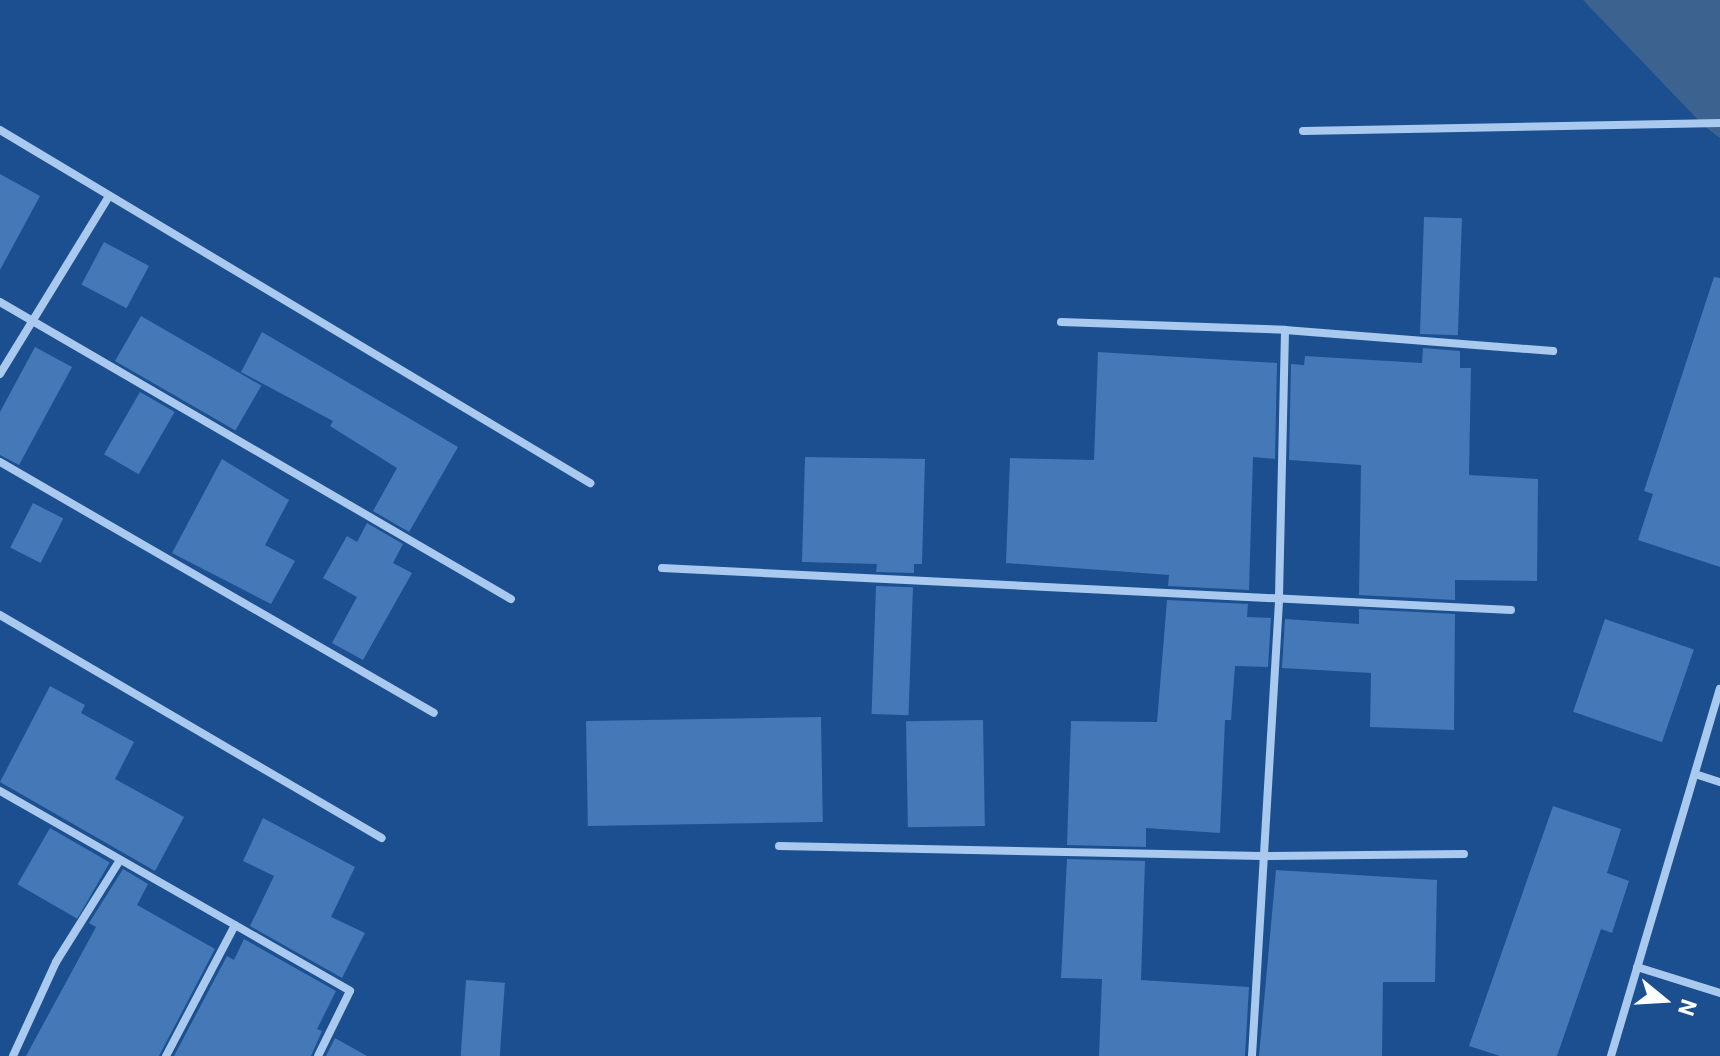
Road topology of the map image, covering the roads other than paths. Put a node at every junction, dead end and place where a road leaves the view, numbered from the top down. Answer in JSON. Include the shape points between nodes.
{"nodes":[{"id":1,"x":1720,"y":123,"type":"edge"},
{"id":2,"x":0,"y":130,"type":"edge"},
{"id":3,"x":1303,"y":131,"type":"dead end"},
{"id":4,"x":109,"y":196,"type":"junction"},
{"id":5,"x":0,"y":302,"type":"edge"},
{"id":6,"x":33,"y":321,"type":"junction"},
{"id":7,"x":1061,"y":322,"type":"dead end"},
{"id":8,"x":1285,"y":330,"type":"junction"},
{"id":9,"x":1553,"y":351,"type":"dead end"},
{"id":10,"x":0,"y":374,"type":"edge"},
{"id":11,"x":0,"y":462,"type":"edge"},
{"id":12,"x":590,"y":483,"type":"dead end"},
{"id":13,"x":662,"y":568,"type":"dead end"},
{"id":14,"x":1279,"y":596,"type":"junction"},
{"id":15,"x":511,"y":599,"type":"dead end"},
{"id":16,"x":1511,"y":610,"type":"dead end"},
{"id":17,"x":0,"y":615,"type":"edge"},
{"id":18,"x":1720,"y":689,"type":"edge"},
{"id":19,"x":434,"y":713,"type":"dead end"},
{"id":20,"x":1695,"y":774,"type":"junction"},
{"id":21,"x":1720,"y":782,"type":"edge"},
{"id":22,"x":0,"y":791,"type":"edge"},
{"id":23,"x":382,"y":838,"type":"dead end"},
{"id":24,"x":779,"y":846,"type":"dead end"},
{"id":25,"x":1464,"y":854,"type":"dead end"},
{"id":26,"x":1262,"y":856,"type":"junction"},
{"id":27,"x":120,"y":860,"type":"junction"},
{"id":28,"x":235,"y":925,"type":"junction"},
{"id":29,"x":1637,"y":967,"type":"junction"},
{"id":30,"x":1720,"y":993,"type":"edge"},
{"id":31,"x":13,"y":1056,"type":"edge"},
{"id":32,"x":166,"y":1056,"type":"edge"},
{"id":33,"x":318,"y":1056,"type":"edge"},
{"id":34,"x":1252,"y":1056,"type":"edge"},
{"id":35,"x":1611,"y":1056,"type":"edge"}],
"edges":[{"from":1,"to":3,"type":"street"},
{"from":2,"to":4,"type":"street"},
{"from":4,"to":6,"type":"street"},
{"from":4,"to":12,"type":"street"},
{"from":5,"to":6,"type":"street"},
{"from":6,"to":10,"type":"street"},
{"from":6,"to":15,"type":"street"},
{"from":7,"to":8,"type":"street"},
{"from":8,"to":9,"type":"street"},
{"from":8,"to":14,"type":"street"},
{"from":11,"to":19,"type":"street"},
{"from":13,"to":14,"type":"street"},
{"from":14,"to":16,"type":"street"},
{"from":14,"to":26,"type":"street"},
{"from":17,"to":23,"type":"street"},
{"from":18,"to":20,"type":"street"},
{"from":20,"to":21,"type":"street"},
{"from":20,"to":29,"type":"street"},
{"from":22,"to":27,"type":"street"},
{"from":24,"to":26,"type":"street"},
{"from":25,"to":26,"type":"street"},
{"from":26,"to":34,"type":"street"},
{"from":27,"to":28,"type":"street"},
{"from":27,"to":31,"type":"street","via":[[56,962]]},
{"from":28,"to":32,"type":"street"},
{"from":28,"to":33,"type":"street","via":[[350,991]]},
{"from":29,"to":30,"type":"street"},
{"from":29,"to":35,"type":"street"}]}
